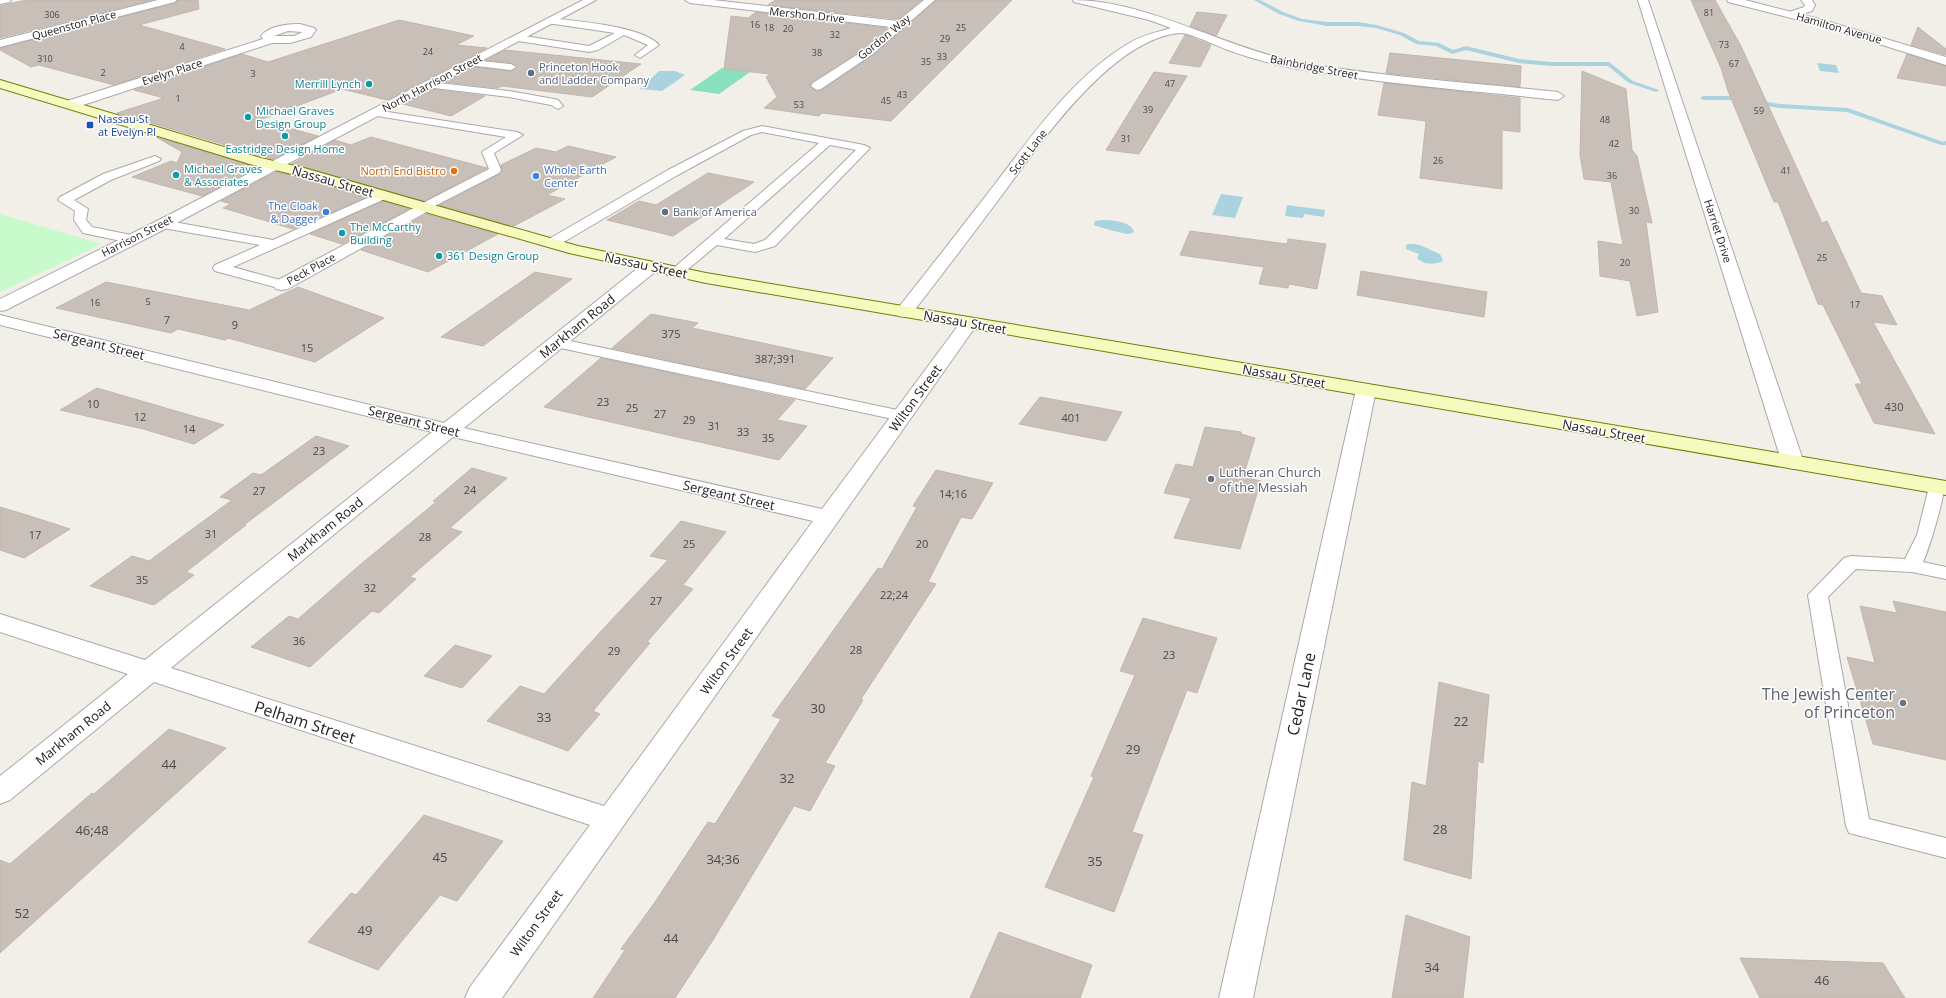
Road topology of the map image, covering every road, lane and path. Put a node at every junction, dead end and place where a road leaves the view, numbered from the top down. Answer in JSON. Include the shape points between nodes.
{"nodes":[{"id":1,"x":6,"y":0,"type":"edge"},
{"id":2,"x":171,"y":0,"type":"edge"},
{"id":3,"x":591,"y":0,"type":"edge"},
{"id":4,"x":690,"y":0,"type":"edge"},
{"id":5,"x":930,"y":0,"type":"edge"},
{"id":6,"x":1078,"y":0,"type":"edge"},
{"id":7,"x":1643,"y":0,"type":"edge"},
{"id":8,"x":1732,"y":0,"type":"edge"},
{"id":9,"x":1806,"y":0,"type":"edge"},
{"id":10,"x":0,"y":1,"type":"edge"},
{"id":11,"x":720,"y":2,"type":"edge"},
{"id":12,"x":1793,"y":14,"type":"junction"},
{"id":13,"x":550,"y":21,"type":"junction"},
{"id":14,"x":900,"y":25,"type":"junction"},
{"id":15,"x":1182,"y":29,"type":"junction"},
{"id":16,"x":623,"y":32,"type":"junction"},
{"id":17,"x":518,"y":38,"type":"junction"},
{"id":18,"x":271,"y":40,"type":"dead end"},
{"id":19,"x":0,"y":44,"type":"edge"},
{"id":20,"x":640,"y":55,"type":"dead end"},
{"id":21,"x":1946,"y":61,"type":"edge"},
{"id":22,"x":472,"y":63,"type":"junction"},
{"id":23,"x":511,"y":67,"type":"dead end"},
{"id":24,"x":0,"y":84,"type":"edge"},
{"id":25,"x":430,"y":85,"type":"junction"},
{"id":26,"x":817,"y":86,"type":"dead end"},
{"id":27,"x":1558,"y":96,"type":"dead end"},
{"id":28,"x":72,"y":104,"type":"junction"},
{"id":29,"x":558,"y":106,"type":"dead end"},
{"id":30,"x":375,"y":113,"type":"junction"},
{"id":31,"x":828,"y":141,"type":"junction"},
{"id":32,"x":155,"y":159,"type":"dead end"},
{"id":33,"x":273,"y":165,"type":"junction"},
{"id":34,"x":383,"y":195,"type":"junction"},
{"id":35,"x":424,"y":207,"type":"junction"},
{"id":36,"x":163,"y":224,"type":"junction"},
{"id":37,"x":131,"y":239,"type":"junction"},
{"id":38,"x":714,"y":241,"type":"junction"},
{"id":39,"x":552,"y":243,"type":"junction"},
{"id":40,"x":275,"y":244,"type":"junction"},
{"id":41,"x":650,"y":267,"type":"junction"},
{"id":42,"x":676,"y":272,"type":"junction"},
{"id":43,"x":282,"y":285,"type":"joint"},
{"id":44,"x":0,"y":306,"type":"edge"},
{"id":45,"x":904,"y":312,"type":"junction"},
{"id":46,"x":0,"y":320,"type":"edge"},
{"id":47,"x":969,"y":323,"type":"junction"},
{"id":48,"x":556,"y":343,"type":"junction"},
{"id":49,"x":1366,"y":390,"type":"junction"},
{"id":50,"x":902,"y":416,"type":"junction"},
{"id":51,"x":448,"y":430,"type":"junction"},
{"id":52,"x":1794,"y":463,"type":"junction"},
{"id":53,"x":1942,"y":488,"type":"edge"},
{"id":54,"x":829,"y":518,"type":"junction"},
{"id":55,"x":1912,"y":566,"type":"junction"},
{"id":56,"x":1946,"y":573,"type":"edge"},
{"id":57,"x":0,"y":622,"type":"edge"},
{"id":58,"x":149,"y":671,"type":"junction"},
{"id":59,"x":0,"y":792,"type":"edge"},
{"id":60,"x":611,"y":820,"type":"junction"},
{"id":61,"x":1946,"y":848,"type":"edge"},
{"id":62,"x":482,"y":998,"type":"edge"},
{"id":63,"x":1236,"y":998,"type":"edge"}],
"edges":[{"from":1,"to":10,"type":"street"},
{"from":2,"to":19,"type":"street","name":"Queenston Place"},
{"from":3,"to":13,"type":"street","name":"North Harrison Street"},
{"from":4,"to":11,"type":"street","name":"Mershon Drive"},
{"from":5,"to":14,"type":"street","name":"Gordon Way"},
{"from":6,"to":15,"type":"street","name":"Bainbridge Street","via":[[1132,12]]},
{"from":7,"to":52,"type":"street","name":"Harriet Drive"},
{"from":8,"to":12,"type":"street","name":"Hamilton Avenue"},
{"from":9,"to":12,"type":"street","via":[[1810,5],[1808,9]]},
{"from":11,"to":14,"type":"street","name":"Mershon Drive"},
{"from":12,"to":21,"type":"street","name":"Hamilton Avenue"},
{"from":13,"to":16,"type":"lane"},
{"from":13,"to":17,"type":"street","name":"North Harrison Street"},
{"from":14,"to":26,"type":"street","name":"Gordon Way","via":[[870,51]]},
{"from":15,"to":27,"type":"street","name":"Bainbridge Street","via":[[1258,56],[1321,70]]},
{"from":15,"to":45,"type":"street","name":"Scott Lane","via":[[1133,46],[1104,68],[1077,94],[1041,134]]},
{"from":16,"to":17,"type":"lane","via":[[589,49]]},
{"from":16,"to":20,"type":"lane","via":[[645,38],[654,45]]},
{"from":17,"to":22,"type":"street","name":"North Harrison Street"},
{"from":18,"to":28,"type":"street","name":"Evelyn Place"},
{"from":22,"to":23,"type":"lane"},
{"from":22,"to":25,"type":"street","name":"North Harrison Street"},
{"from":24,"to":28,"type":"main road","name":"Nassau Street"},
{"from":25,"to":29,"type":"lane","via":[[509,94],[554,102]]},
{"from":25,"to":30,"type":"street","name":"North Harrison Street"},
{"from":28,"to":33,"type":"main road","name":"Nassau Street"},
{"from":30,"to":33,"type":"street","name":"North Harrison Street"},
{"from":30,"to":35,"type":"lane","via":[[517,135],[488,152],[495,170]]},
{"from":31,"to":38,"type":"lane"},
{"from":31,"to":38,"type":"lane","via":[[864,148],[770,243],[755,248]]},
{"from":31,"to":39,"type":"lane","via":[[762,129],[747,133],[672,173]]},
{"from":32,"to":37,"type":"lane","via":[[107,176],[64,200],[82,209],[80,220],[88,230]]},
{"from":33,"to":34,"type":"main road","name":"Nassau Street"},
{"from":33,"to":36,"type":"street","name":"Harrison Street"},
{"from":34,"to":35,"type":"main road","name":"Nassau Street"},
{"from":34,"to":40,"type":"lane"},
{"from":35,"to":39,"type":"main road","name":"Nassau Street"},
{"from":35,"to":43,"type":"street","name":"Peck Place"},
{"from":36,"to":37,"type":"street","name":"Harrison Street"},
{"from":36,"to":40,"type":"lane"},
{"from":37,"to":44,"type":"street","name":"Harrison Street"},
{"from":38,"to":42,"type":"lane"},
{"from":39,"to":41,"type":"main road","name":"Nassau Street"},
{"from":40,"to":43,"type":"lane","via":[[220,268]]},
{"from":41,"to":42,"type":"main road","name":"Nassau Street"},
{"from":41,"to":48,"type":"street","name":"Markham Road"},
{"from":42,"to":45,"type":"main road","name":"Nassau Street"},
{"from":45,"to":47,"type":"main road","name":"Nassau Street"},
{"from":46,"to":51,"type":"street","name":"Sergeant Street"},
{"from":47,"to":49,"type":"main road","name":"Nassau Street"},
{"from":47,"to":50,"type":"street","name":"Wilton Street"},
{"from":48,"to":50,"type":"lane"},
{"from":48,"to":51,"type":"street","name":"Markham Road"},
{"from":49,"to":52,"type":"main road","name":"Nassau Street"},
{"from":49,"to":63,"type":"street","name":"Cedar Lane"},
{"from":50,"to":54,"type":"street","name":"Wilton Street"},
{"from":51,"to":54,"type":"street","name":"Sergeant Street"},
{"from":51,"to":58,"type":"street","name":"Markham Road"},
{"from":52,"to":53,"type":"main road","name":"Nassau Street"},
{"from":53,"to":55,"type":"lane"},
{"from":54,"to":60,"type":"street","name":"Wilton Street"},
{"from":55,"to":56,"type":"lane"},
{"from":55,"to":61,"type":"lane","via":[[1851,562],[1818,595],[1858,826]]},
{"from":57,"to":58,"type":"street","name":"Pelham Street"},
{"from":58,"to":59,"type":"street","name":"Markham Road"},
{"from":58,"to":60,"type":"street","name":"Pelham Street"},
{"from":60,"to":62,"type":"street","name":"Wilton Street"}]}
